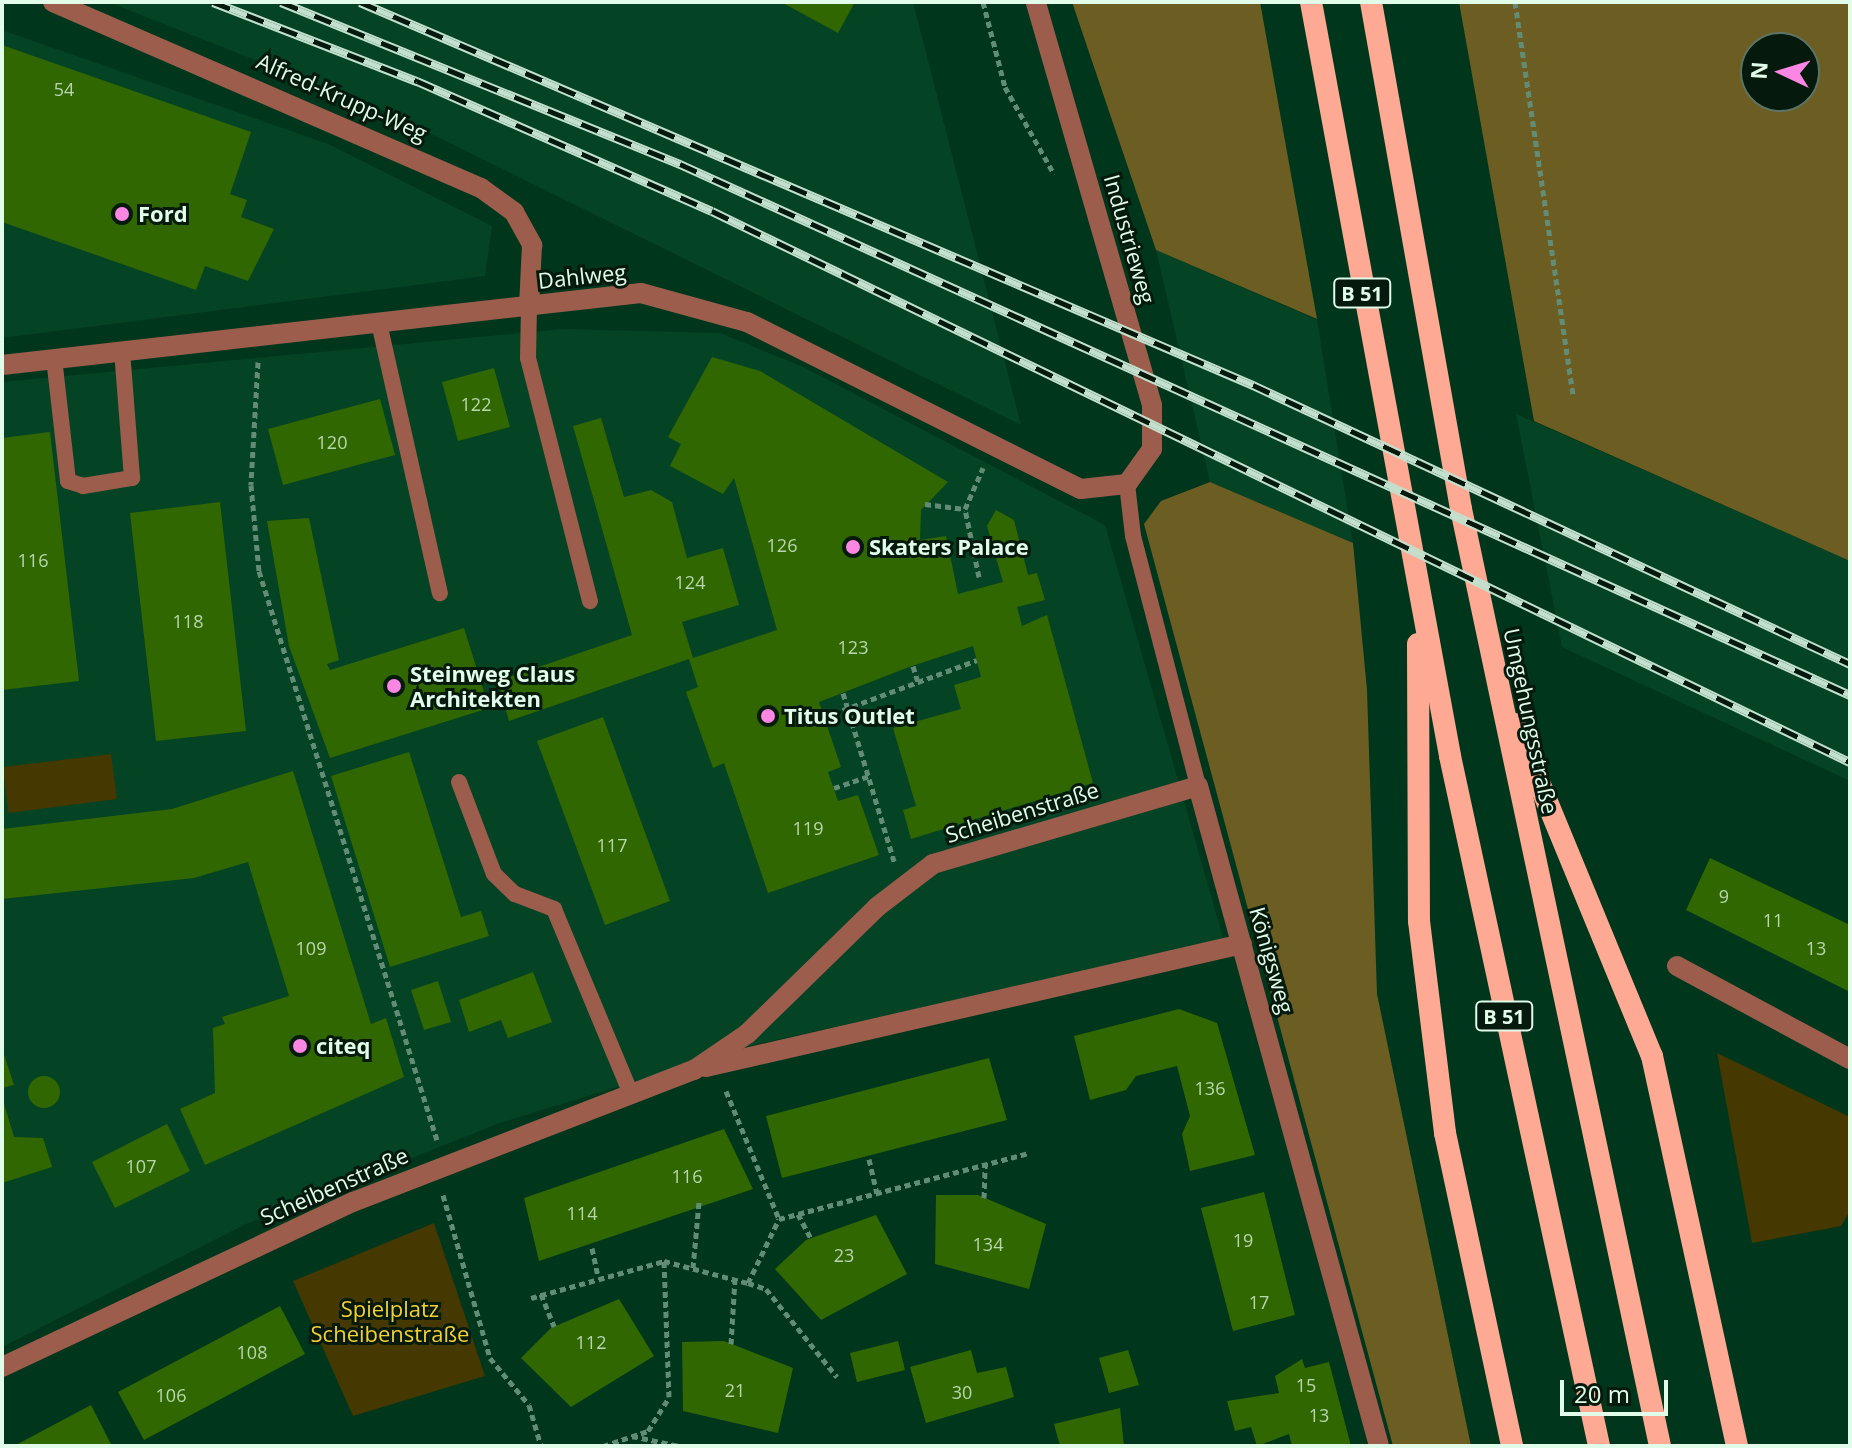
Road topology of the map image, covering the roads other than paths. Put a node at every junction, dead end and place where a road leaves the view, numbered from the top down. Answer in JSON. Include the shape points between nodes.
{"nodes":[{"id":1,"x":53,"y":2,"type":"edge"},
{"id":2,"x":1036,"y":2,"type":"edge"},
{"id":3,"x":1311,"y":2,"type":"edge"},
{"id":4,"x":1371,"y":2,"type":"edge"},
{"id":5,"x":529,"y":306,"type":"junction"},
{"id":6,"x":379,"y":323,"type":"junction"},
{"id":7,"x":122,"y":351,"type":"junction"},
{"id":8,"x":54,"y":358,"type":"junction"},
{"id":9,"x":2,"y":365,"type":"edge"},
{"id":10,"x":1127,"y":484,"type":"junction"},
{"id":11,"x":1418,"y":584,"type":"junction"},
{"id":12,"x":440,"y":593,"type":"dead end"},
{"id":13,"x":590,"y":601,"type":"dead end"},
{"id":14,"x":1495,"y":676,"type":"junction"},
{"id":15,"x":459,"y":782,"type":"dead end"},
{"id":16,"x":1198,"y":786,"type":"junction"},
{"id":17,"x":1242,"y":944,"type":"junction"},
{"id":18,"x":1677,"y":966,"type":"dead end"},
{"id":19,"x":1850,"y":1059,"type":"edge"},
{"id":20,"x":694,"y":1070,"type":"junction"},
{"id":21,"x":631,"y":1094,"type":"junction"},
{"id":22,"x":2,"y":1367,"type":"edge"},
{"id":23,"x":1379,"y":1446,"type":"edge"},
{"id":24,"x":1512,"y":1446,"type":"edge"},
{"id":25,"x":1599,"y":1446,"type":"edge"},
{"id":26,"x":1660,"y":1446,"type":"edge"},
{"id":27,"x":1737,"y":1446,"type":"edge"}],
"edges":[{"from":1,"to":5,"type":"street","name":"Alfred-Krupp-Weg","via":[[481,188],[514,212],[532,245]]},
{"from":2,"to":10,"type":"street","name":"Industrieweg","via":[[1152,405],[1152,449]]},
{"from":3,"to":11,"type":"highway","number":"B 51"},
{"from":4,"to":14,"type":"highway","name":"Umgehungsstraße","number":"B 51"},
{"from":5,"to":6,"type":"street","name":"Dahlweg"},
{"from":5,"to":10,"type":"street","name":"Dahlweg","via":[[641,293],[695,303],[1081,489]]},
{"from":5,"to":13,"type":"lane","via":[[528,358]]},
{"from":6,"to":7,"type":"street","name":"Dahlweg"},
{"from":6,"to":12,"type":"lane"},
{"from":7,"to":8,"type":"street","name":"Dahlweg"},
{"from":7,"to":8,"type":"lane","via":[[132,478],[83,486],[68,481]]},
{"from":8,"to":9,"type":"street","name":"Dahlweg"},
{"from":10,"to":16,"type":"lane","name":"Königsweg","via":[[1133,536]]},
{"from":11,"to":24,"type":"highway","via":[[1419,921],[1445,1133]]},
{"from":11,"to":25,"type":"highway","number":"B 51"},
{"from":14,"to":26,"type":"highway","name":"Umgehungsstraße","number":"B 51"},
{"from":14,"to":27,"type":"highway","via":[[1652,1056]]},
{"from":15,"to":21,"type":"lane","via":[[494,874],[515,894],[554,909]]},
{"from":16,"to":17,"type":"street","name":"Königsweg"},
{"from":16,"to":20,"type":"street","name":"Scheibenstraße","via":[[990,842],[933,864],[747,1034]]},
{"from":17,"to":20,"type":"street","name":"Scheibenstraße"},
{"from":17,"to":23,"type":"street","name":"Königsweg"},
{"from":18,"to":19,"type":"street"},
{"from":20,"to":21,"type":"street","name":"Scheibenstraße"},
{"from":21,"to":22,"type":"street","name":"Scheibenstraße","via":[[440,1166]]}]}
